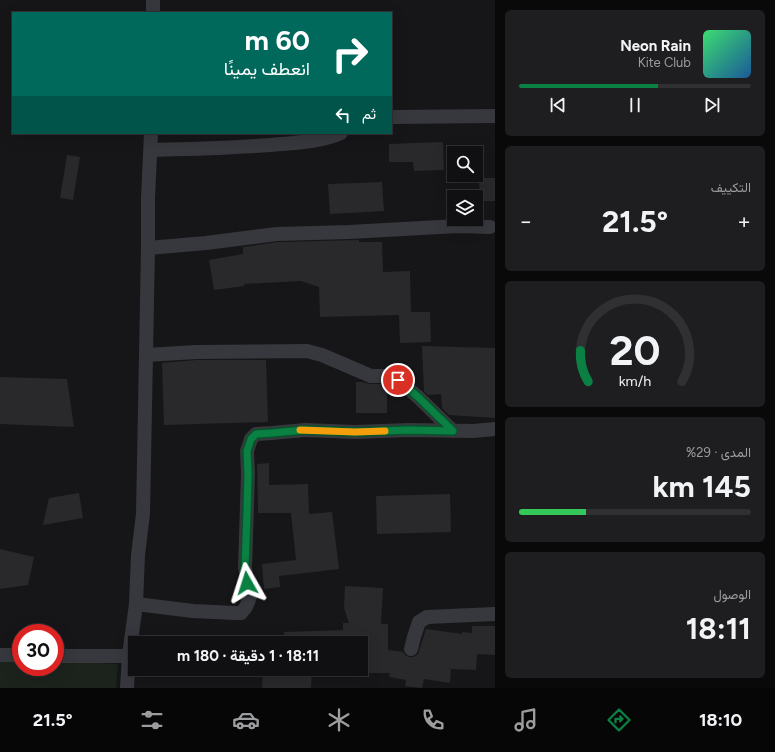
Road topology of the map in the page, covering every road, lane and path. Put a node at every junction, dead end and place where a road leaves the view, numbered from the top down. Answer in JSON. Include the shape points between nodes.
{"nodes":[{"id":1,"x":153,"y":0,"type":"edge"},
{"id":2,"x":153,"y":12,"type":"edge"},
{"id":3,"x":495,"y":116,"type":"edge"},
{"id":4,"x":392,"y":117,"type":"edge"},
{"id":5,"x":151,"y":134,"type":"edge"},
{"id":6,"x":338,"y":134,"type":"edge"},
{"id":7,"x":151,"y":150,"type":"junction"},
{"id":8,"x":490,"y":227,"type":"dead end"},
{"id":9,"x":148,"y":248,"type":"junction"},
{"id":10,"x":146,"y":355,"type":"junction"},
{"id":11,"x":495,"y":429,"type":"edge"},
{"id":12,"x":453,"y":431,"type":"junction"},
{"id":13,"x":136,"y":604,"type":"junction"},
{"id":14,"x":495,"y":614,"type":"edge"},
{"id":15,"x":132,"y":636,"type":"edge"},
{"id":16,"x":411,"y":649,"type":"dead end"},
{"id":17,"x":0,"y":655,"type":"edge"},
{"id":18,"x":12,"y":656,"type":"edge"},
{"id":19,"x":64,"y":656,"type":"edge"},
{"id":20,"x":128,"y":656,"type":"edge"},
{"id":21,"x":128,"y":672,"type":"edge"},
{"id":22,"x":127,"y":688,"type":"edge"}],
"edges":[{"from":1,"to":2,"type":"street"},
{"from":3,"to":4,"type":"street"},
{"from":5,"to":7,"type":"street"},
{"from":6,"to":7,"type":"street","via":[[298,143]]},
{"from":7,"to":9,"type":"street"},
{"from":8,"to":9,"type":"street","via":[[458,226],[277,234]]},
{"from":9,"to":10,"type":"street"},
{"from":10,"to":12,"type":"street","via":[[307,351],[372,376],[392,376]]},
{"from":10,"to":13,"type":"street","via":[[143,514]]},
{"from":11,"to":12,"type":"street"},
{"from":12,"to":13,"type":"street","via":[[305,430],[256,434],[251,439],[247,451],[245,568],[250,597],[246,607],[241,613],[235,613]]},
{"from":13,"to":15,"type":"street"},
{"from":14,"to":16,"type":"street","via":[[427,617],[419,622]]},
{"from":17,"to":18,"type":"street"},
{"from":19,"to":20,"type":"street"},
{"from":21,"to":22,"type":"street"}]}
